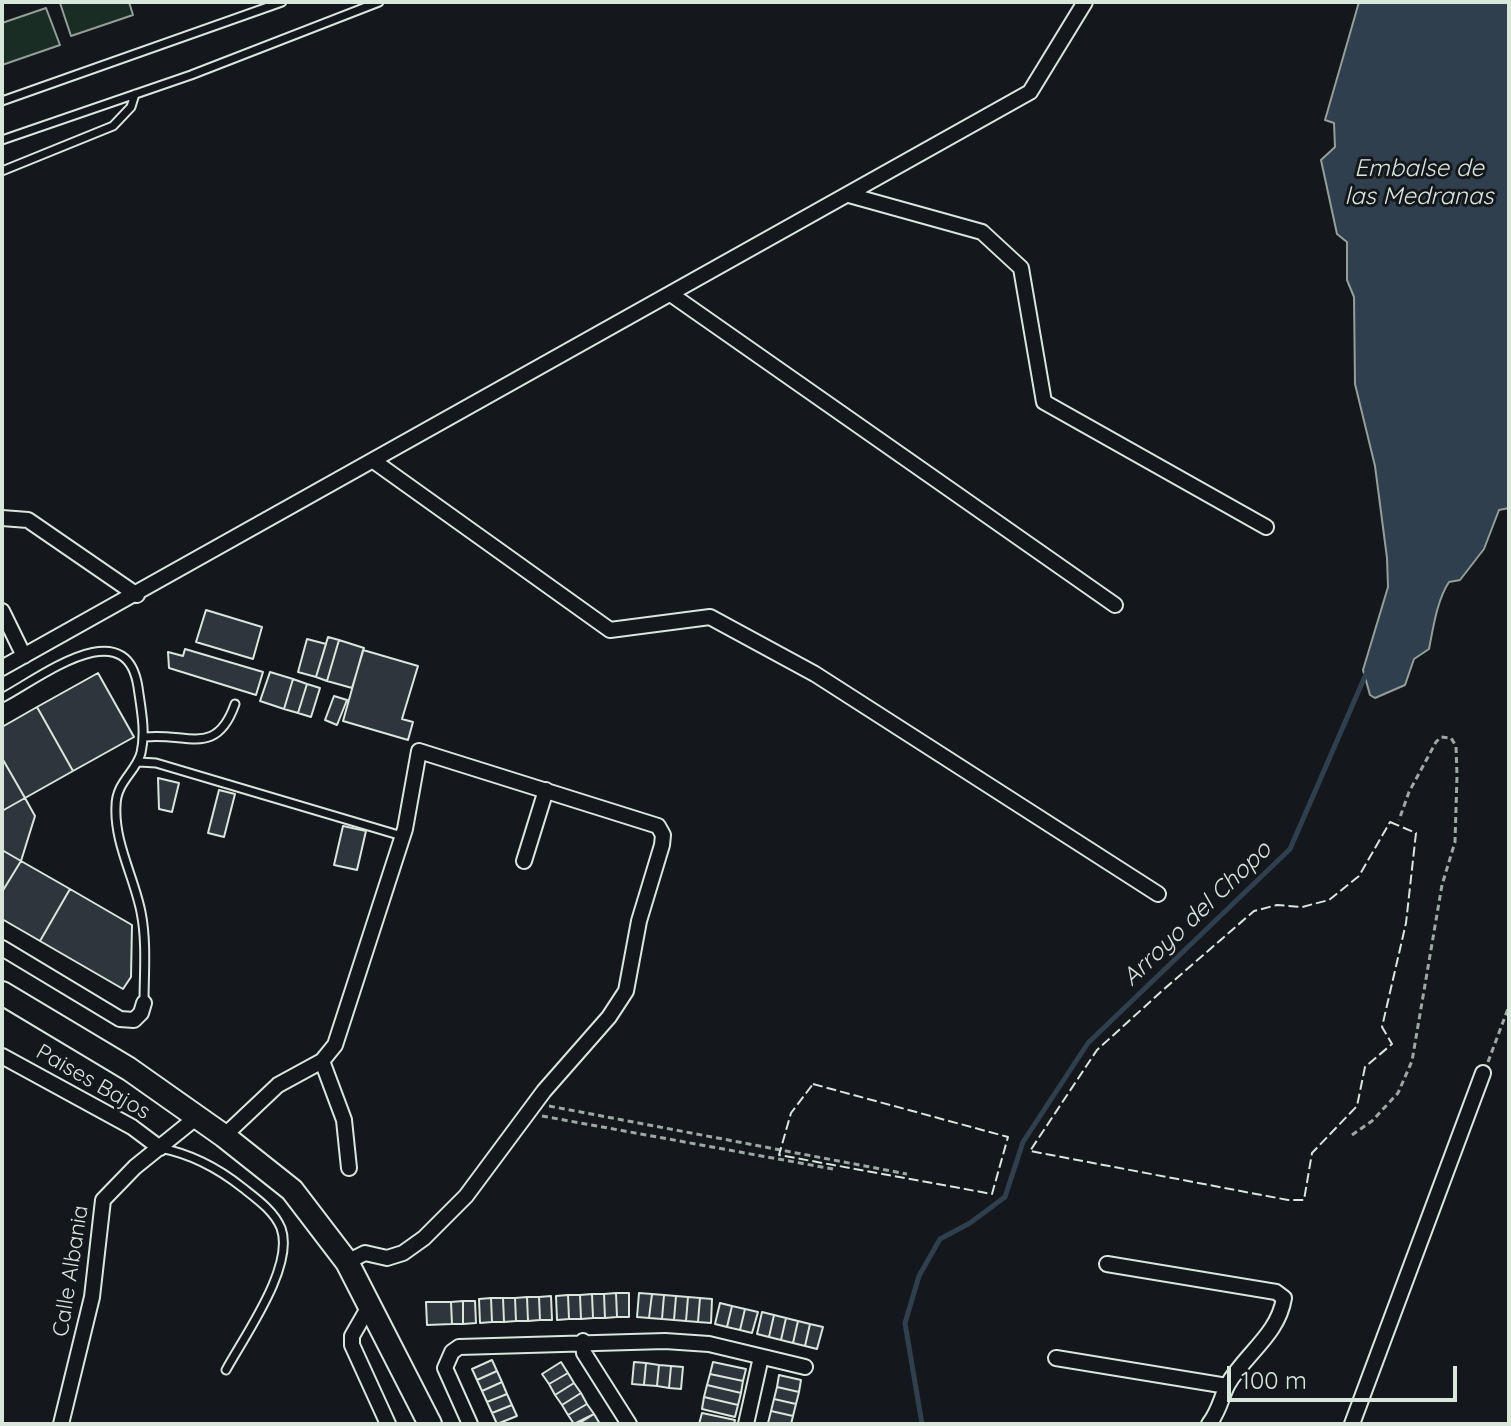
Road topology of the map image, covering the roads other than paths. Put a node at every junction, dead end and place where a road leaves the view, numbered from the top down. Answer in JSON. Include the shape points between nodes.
{"nodes":[{"id":1,"x":282,"y":2,"type":"edge"},
{"id":2,"x":379,"y":2,"type":"edge"},
{"id":3,"x":1085,"y":2,"type":"edge"},
{"id":4,"x":135,"y":94,"type":"junction"},
{"id":5,"x":2,"y":101,"type":"edge"},
{"id":6,"x":2,"y":140,"type":"edge"},
{"id":7,"x":2,"y":171,"type":"edge"},
{"id":8,"x":849,"y":195,"type":"junction"},
{"id":9,"x":672,"y":295,"type":"junction"},
{"id":10,"x":375,"y":462,"type":"junction"},
{"id":11,"x":2,"y":518,"type":"edge"},
{"id":12,"x":1266,"y":527,"type":"dead end"},
{"id":13,"x":137,"y":595,"type":"junction"},
{"id":14,"x":1115,"y":605,"type":"dead end"},
{"id":15,"x":2,"y":611,"type":"edge"},
{"id":16,"x":24,"y":656,"type":"junction"},
{"id":17,"x":2,"y":668,"type":"edge"},
{"id":18,"x":2,"y":698,"type":"edge"},
{"id":19,"x":235,"y":704,"type":"dead end"},
{"id":20,"x":145,"y":737,"type":"junction"},
{"id":21,"x":139,"y":762,"type":"junction"},
{"id":22,"x":546,"y":790,"type":"junction"},
{"id":23,"x":403,"y":836,"type":"junction"},
{"id":24,"x":524,"y":861,"type":"dead end"},
{"id":25,"x":1158,"y":894,"type":"dead end"},
{"id":26,"x":2,"y":948,"type":"edge"},
{"id":27,"x":2,"y":993,"type":"edge"},
{"id":28,"x":144,"y":1003,"type":"joint"},
{"id":29,"x":8,"y":1059,"type":"edge"},
{"id":30,"x":322,"y":1061,"type":"junction"},
{"id":31,"x":2,"y":1073,"type":"edge"},
{"id":32,"x":1483,"y":1073,"type":"road end"},
{"id":33,"x":197,"y":1117,"type":"junction"},
{"id":34,"x":224,"y":1136,"type":"junction"},
{"id":35,"x":160,"y":1148,"type":"junction"},
{"id":36,"x":349,"y":1168,"type":"dead end"},
{"id":37,"x":347,"y":1262,"type":"junction"},
{"id":38,"x":1107,"y":1264,"type":"dead end"},
{"id":39,"x":371,"y":1303,"type":"junction"},
{"id":40,"x":583,"y":1341,"type":"junction"},
{"id":41,"x":761,"y":1357,"type":"junction"},
{"id":42,"x":1056,"y":1358,"type":"dead end"},
{"id":43,"x":805,"y":1367,"type":"dead end"},
{"id":44,"x":226,"y":1370,"type":"dead end"},
{"id":45,"x":1227,"y":1386,"type":"junction"},
{"id":46,"x":61,"y":1424,"type":"edge"},
{"id":47,"x":388,"y":1424,"type":"edge"},
{"id":48,"x":430,"y":1424,"type":"edge"},
{"id":49,"x":470,"y":1424,"type":"edge"},
{"id":50,"x":629,"y":1424,"type":"edge"},
{"id":51,"x":746,"y":1424,"type":"edge"},
{"id":52,"x":1209,"y":1424,"type":"edge"},
{"id":53,"x":1352,"y":1424,"type":"edge"}],
"edges":[{"from":1,"to":5,"type":"lane"},
{"from":2,"to":4,"type":"lane"},
{"from":3,"to":8,"type":"street","via":[[1030,92]]},
{"from":4,"to":6,"type":"lane"},
{"from":4,"to":7,"type":"lane","via":[[113,126]]},
{"from":8,"to":9,"type":"street"},
{"from":8,"to":12,"type":"street","via":[[982,232],[1021,268],[1044,402]]},
{"from":9,"to":10,"type":"street"},
{"from":9,"to":14,"type":"street"},
{"from":10,"to":13,"type":"street"},
{"from":10,"to":25,"type":"street","via":[[610,630],[710,617],[815,674]]},
{"from":11,"to":13,"type":"street","via":[[28,520]]},
{"from":13,"to":16,"type":"street"},
{"from":15,"to":16,"type":"street"},
{"from":16,"to":17,"type":"street"},
{"from":18,"to":20,"type":"lane","via":[[91,651],[110,649],[133,666]]},
{"from":19,"to":20,"type":"lane","via":[[229,720],[210,738]]},
{"from":20,"to":21,"type":"lane"},
{"from":21,"to":23,"type":"lane"},
{"from":21,"to":28,"type":"lane","via":[[120,784],[115,805],[141,914]]},
{"from":22,"to":23,"type":"street","via":[[419,751]]},
{"from":22,"to":24,"type":"street"},
{"from":22,"to":37,"type":"street","via":[[658,826],[663,835],[626,991],[466,1196],[424,1238],[387,1258],[365,1253]]},
{"from":23,"to":30,"type":"street","via":[[353,995],[335,1045]]},
{"from":26,"to":28,"type":"street","via":[[120,1019],[134,1020]]},
{"from":27,"to":33,"type":"main road","via":[[129,1069]]},
{"from":29,"to":31,"type":"street","via":[[11,1069]]},
{"from":29,"to":35,"type":"street","name":"Paises Bajos"},
{"from":30,"to":34,"type":"street","via":[[278,1085]]},
{"from":30,"to":36,"type":"street","via":[[344,1120]]},
{"from":32,"to":53,"type":"street"},
{"from":33,"to":34,"type":"main road"},
{"from":33,"to":35,"type":"street","name":"Calle Albania"},
{"from":34,"to":37,"type":"main road","via":[[292,1190]]},
{"from":35,"to":44,"type":"lane","via":[[185,1153],[233,1180],[273,1213],[281,1230],[281,1266]]},
{"from":35,"to":46,"type":"street","name":"Calle Albania","via":[[103,1200],[92,1297]]},
{"from":37,"to":39,"type":"main road"},
{"from":38,"to":45,"type":"street","via":[[1260,1289],[1284,1298],[1282,1312],[1257,1351]]},
{"from":39,"to":47,"type":"street","via":[[352,1345]]},
{"from":39,"to":48,"type":"main road"},
{"from":40,"to":41,"type":"street","via":[[709,1344]]},
{"from":40,"to":49,"type":"street","via":[[459,1347],[452,1352],[445,1368]]},
{"from":40,"to":50,"type":"street","via":[[584,1353]]},
{"from":41,"to":43,"type":"street"},
{"from":41,"to":51,"type":"street"},
{"from":42,"to":45,"type":"street"},
{"from":45,"to":52,"type":"street"}]}
